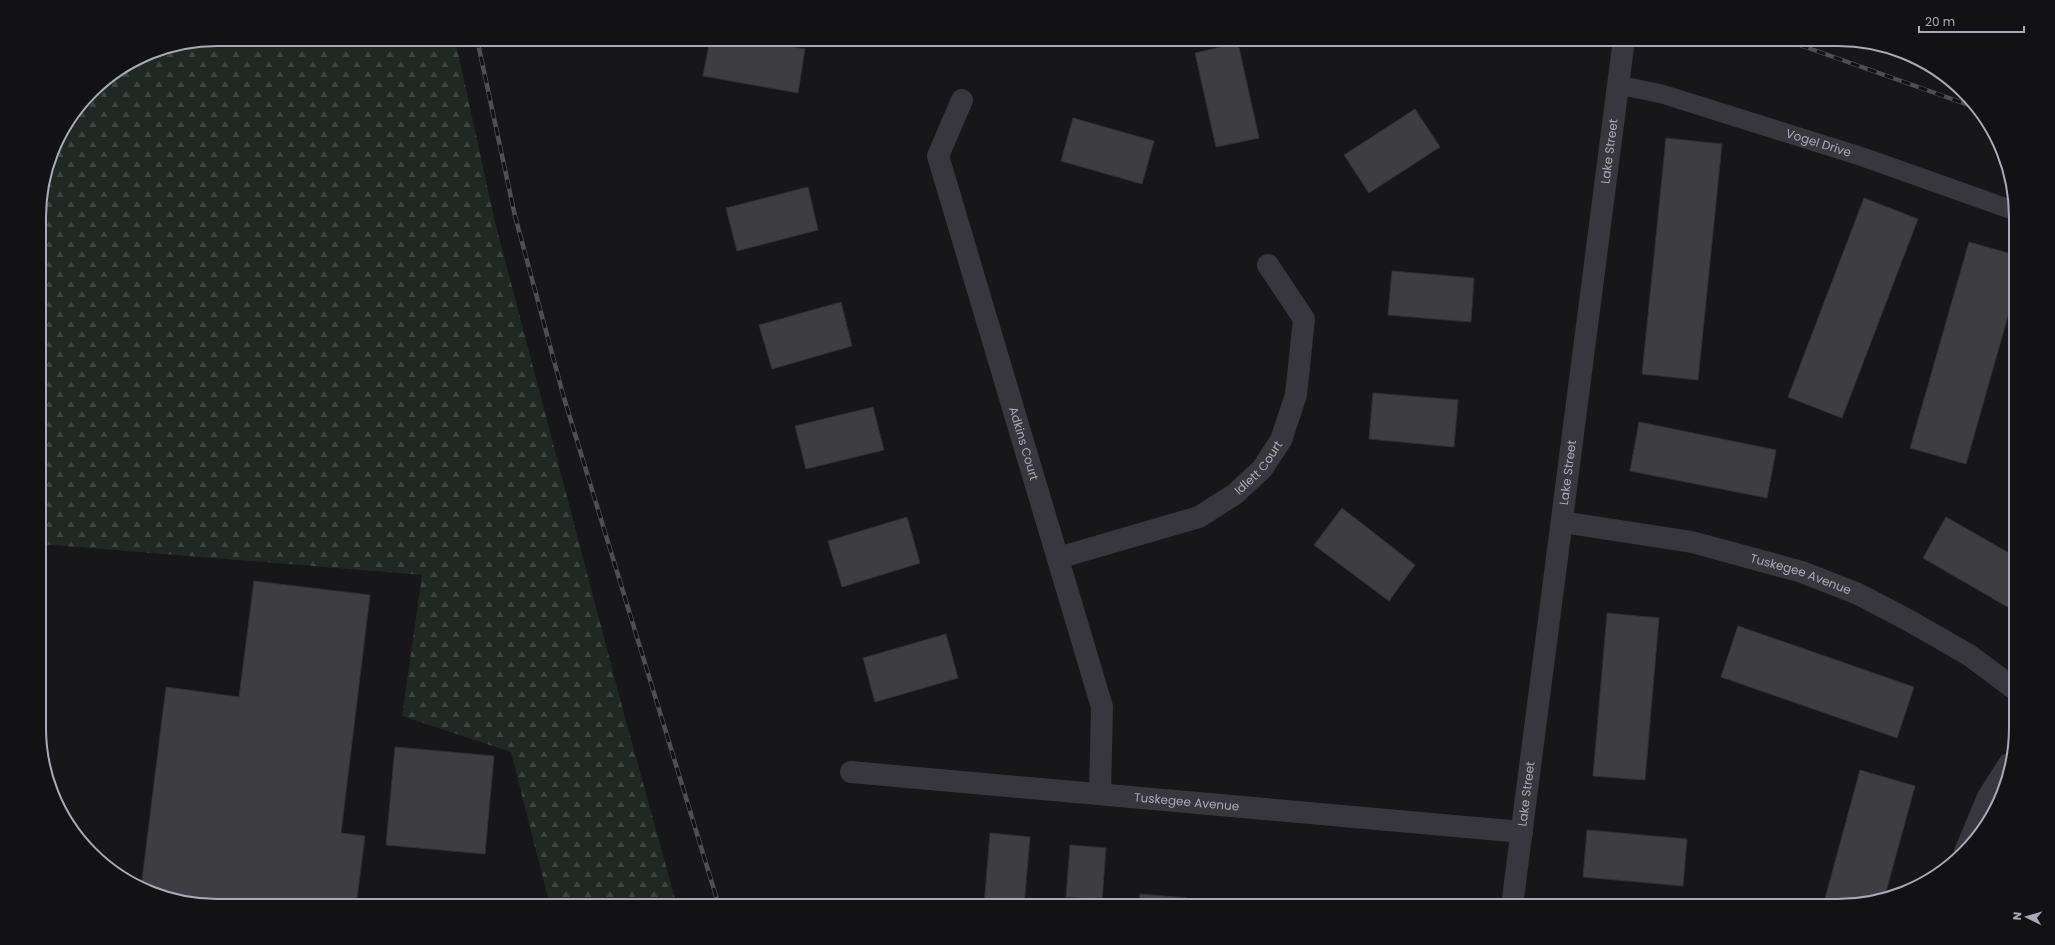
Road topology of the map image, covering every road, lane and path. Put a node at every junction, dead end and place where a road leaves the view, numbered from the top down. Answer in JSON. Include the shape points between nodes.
{"nodes":[{"id":1,"x":1623,"y":46,"type":"edge"},
{"id":2,"x":1619,"y":85,"type":"junction"},
{"id":3,"x":962,"y":100,"type":"dead end"},
{"id":4,"x":2009,"y":209,"type":"edge"},
{"id":5,"x":1268,"y":265,"type":"dead end"},
{"id":6,"x":1562,"y":522,"type":"junction"},
{"id":7,"x":1058,"y":558,"type":"junction"},
{"id":8,"x":2009,"y":685,"type":"edge"},
{"id":9,"x":851,"y":772,"type":"dead end"},
{"id":10,"x":2003,"y":774,"type":"edge"},
{"id":11,"x":1100,"y":794,"type":"junction"},
{"id":12,"x":1522,"y":832,"type":"junction"},
{"id":13,"x":1973,"y":834,"type":"edge"},
{"id":14,"x":1513,"y":899,"type":"edge"}],
"edges":[{"from":1,"to":2,"type":"street","name":"Lake Street"},
{"from":2,"to":4,"type":"lane","name":"Vogel Drive","via":[[1662,94],[1855,155]]},
{"from":2,"to":6,"type":"street","name":"Lake Street"},
{"from":3,"to":7,"type":"street","name":"Adkins Court","via":[[938,156]]},
{"from":5,"to":7,"type":"street","name":"Idlett Court","via":[[1304,320],[1296,395],[1281,440],[1262,468],[1235,494],[1199,516]]},
{"from":6,"to":8,"type":"street","name":"Tuskegee Avenue","via":[[1692,542],[1802,572],[1858,594],[1908,620],[1969,655]]},
{"from":6,"to":12,"type":"street","name":"Lake Street"},
{"from":7,"to":11,"type":"street","name":"Adkins Court","via":[[1102,707]]},
{"from":9,"to":11,"type":"street","name":"Tuskegee Avenue"},
{"from":10,"to":13,"type":"street","via":[[1988,797]]},
{"from":11,"to":12,"type":"street","name":"Tuskegee Avenue"},
{"from":12,"to":14,"type":"street","name":"Lake Street"}]}
